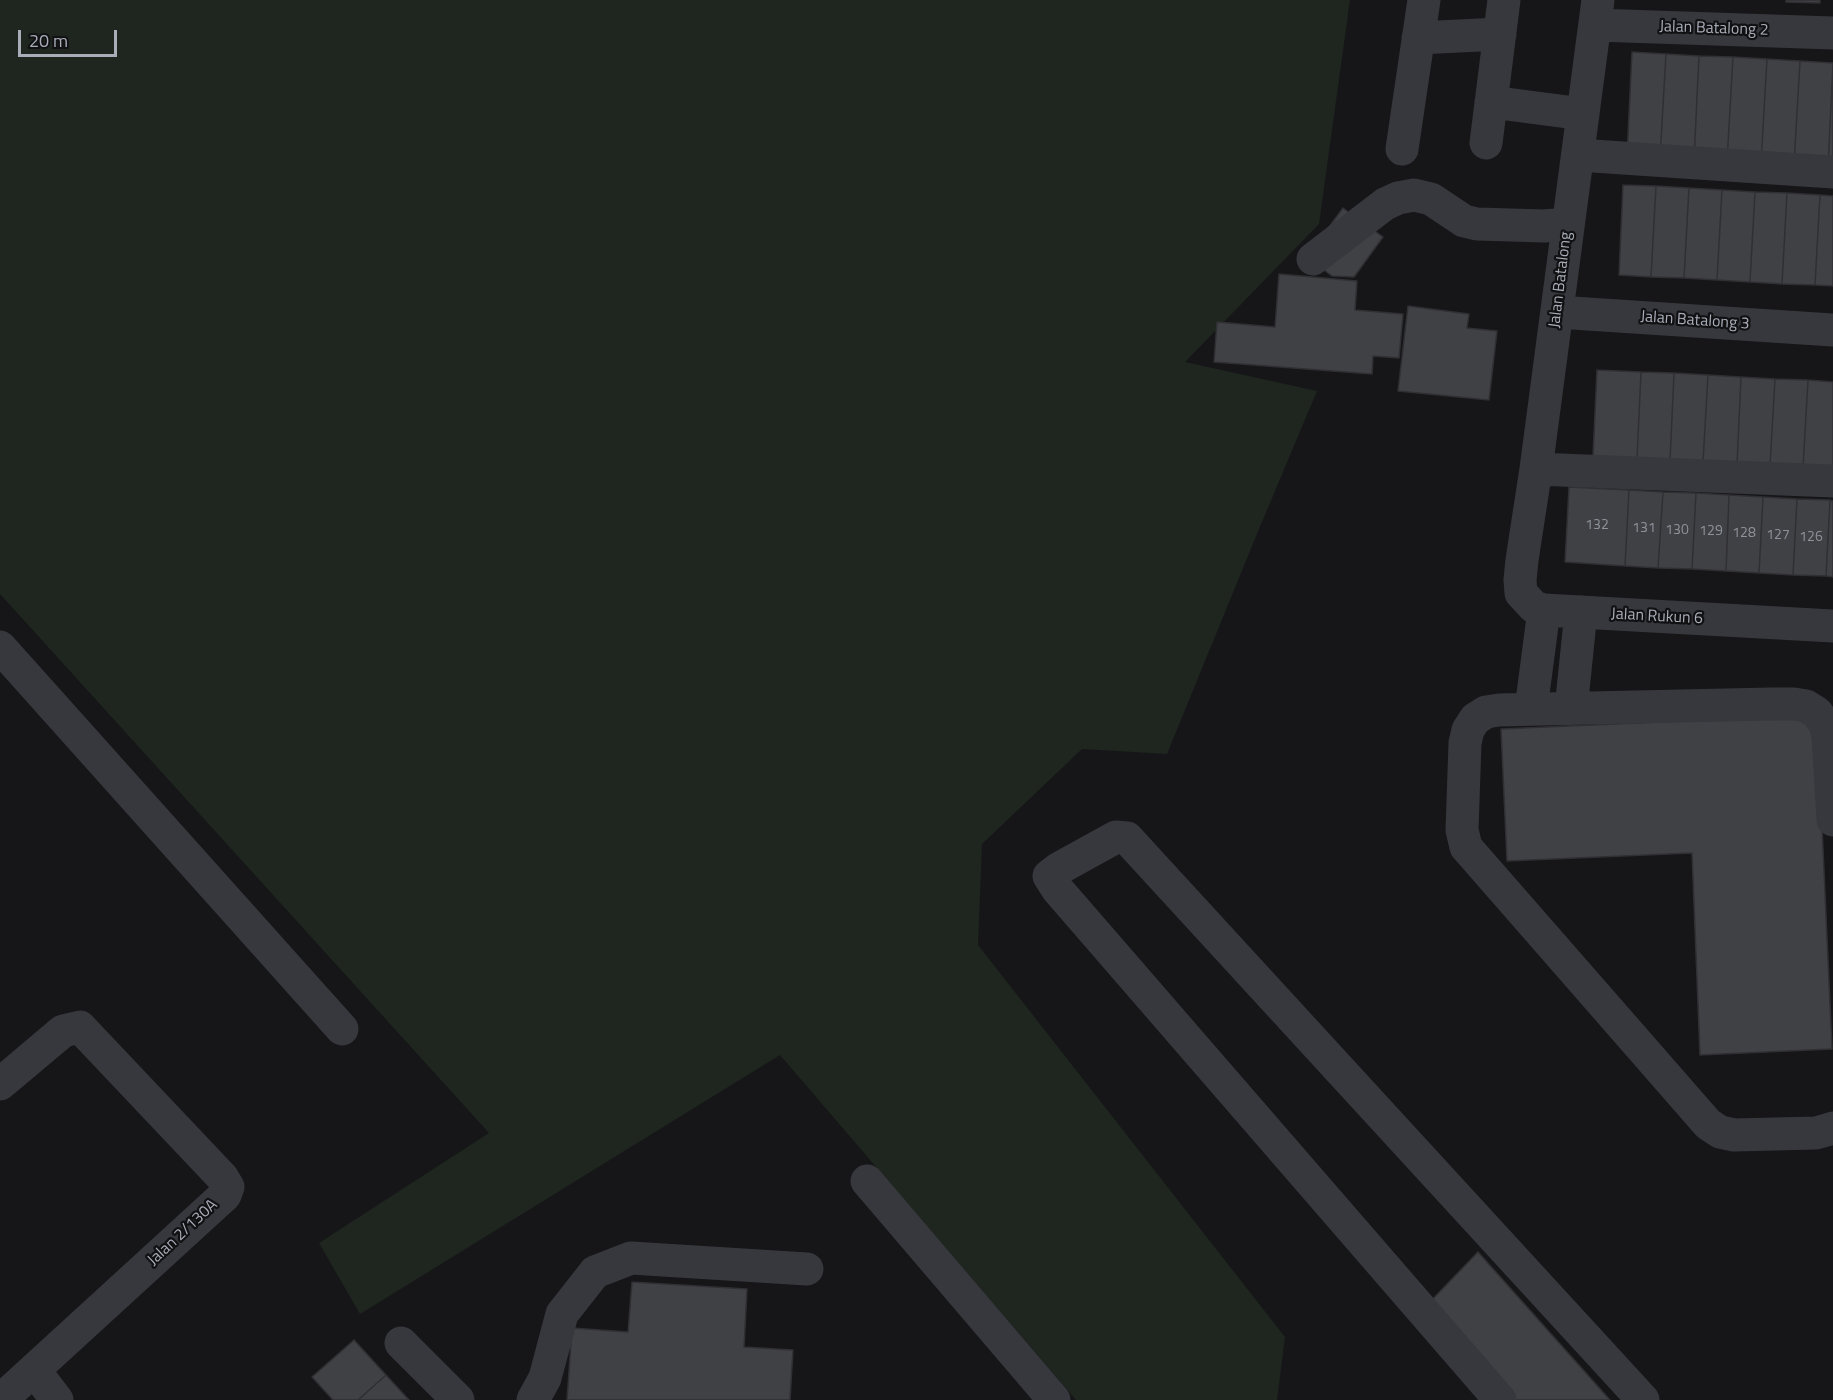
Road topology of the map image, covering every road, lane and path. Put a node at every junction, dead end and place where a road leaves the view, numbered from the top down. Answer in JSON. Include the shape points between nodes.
{"nodes":[{"id":1,"x":1424,"y":0,"type":"edge"},
{"id":2,"x":1504,"y":0,"type":"edge"},
{"id":3,"x":1596,"y":12,"type":"edge"},
{"id":4,"x":1833,"y":33,"type":"edge"},
{"id":5,"x":1500,"y":34,"type":"junction"},
{"id":6,"x":1418,"y":38,"type":"junction"},
{"id":7,"x":1491,"y":102,"type":"junction"},
{"id":8,"x":1583,"y":114,"type":"junction"},
{"id":9,"x":1486,"y":143,"type":"dead end"},
{"id":10,"x":1402,"y":150,"type":"dead end"},
{"id":11,"x":1578,"y":155,"type":"junction"},
{"id":12,"x":1833,"y":172,"type":"edge"},
{"id":13,"x":1568,"y":224,"type":"junction"},
{"id":14,"x":1313,"y":259,"type":"dead end"},
{"id":15,"x":1557,"y":312,"type":"junction"},
{"id":16,"x":1833,"y":330,"type":"edge"},
{"id":17,"x":1536,"y":470,"type":"junction"},
{"id":18,"x":1833,"y":482,"type":"edge"},
{"id":19,"x":1544,"y":610,"type":"junction"},
{"id":20,"x":1581,"y":612,"type":"junction"},
{"id":21,"x":1833,"y":626,"type":"edge"},
{"id":22,"x":0,"y":647,"type":"edge"},
{"id":23,"x":1571,"y":708,"type":"junction"},
{"id":24,"x":1531,"y":709,"type":"junction"},
{"id":25,"x":1833,"y":820,"type":"edge"},
{"id":26,"x":342,"y":1029,"type":"dead end"},
{"id":27,"x":0,"y":1084,"type":"edge"},
{"id":28,"x":1833,"y":1128,"type":"edge"},
{"id":29,"x":867,"y":1181,"type":"dead end"},
{"id":30,"x":807,"y":1269,"type":"dead end"},
{"id":31,"x":401,"y":1343,"type":"dead end"},
{"id":32,"x":34,"y":1370,"type":"junction"},
{"id":33,"x":1,"y":1400,"type":"edge"},
{"id":34,"x":57,"y":1400,"type":"edge"},
{"id":35,"x":458,"y":1400,"type":"edge"},
{"id":36,"x":533,"y":1400,"type":"edge"},
{"id":37,"x":1054,"y":1400,"type":"edge"},
{"id":38,"x":1500,"y":1400,"type":"edge"},
{"id":39,"x":1643,"y":1400,"type":"edge"}],
"edges":[{"from":1,"to":6,"type":"street"},
{"from":2,"to":5,"type":"street"},
{"from":3,"to":4,"type":"street","name":"Jalan Batalong 2"},
{"from":3,"to":8,"type":"street","name":"Jalan Batalong"},
{"from":5,"to":6,"type":"street"},
{"from":5,"to":7,"type":"street"},
{"from":6,"to":10,"type":"street"},
{"from":7,"to":8,"type":"street"},
{"from":7,"to":9,"type":"street"},
{"from":8,"to":11,"type":"street","name":"Jalan Batalong"},
{"from":11,"to":12,"type":"street"},
{"from":11,"to":13,"type":"street","name":"Jalan Batalong"},
{"from":13,"to":14,"type":"street","via":[[1477,224],[1414,195],[1385,204]]},
{"from":13,"to":15,"type":"street","name":"Jalan Batalong"},
{"from":15,"to":16,"type":"street","name":"Jalan Batalong 3"},
{"from":15,"to":17,"type":"street","name":"Jalan Batalong"},
{"from":17,"to":18,"type":"street"},
{"from":17,"to":19,"type":"street","name":"Jalan Batalong","via":[[1520,580],[1521,593],[1534,607]]},
{"from":19,"to":20,"type":"street","name":"Jalan Rukun 6"},
{"from":19,"to":24,"type":"street"},
{"from":20,"to":21,"type":"street","name":"Jalan Rukun 6"},
{"from":20,"to":23,"type":"street"},
{"from":22,"to":26,"type":"street"},
{"from":23,"to":24,"type":"street"},
{"from":23,"to":25,"type":"street","via":[[1806,706],[1817,713],[1828,736]]},
{"from":24,"to":28,"type":"street","via":[[1486,712],[1468,730],[1462,830],[1471,854],[1713,1128],[1734,1135],[1816,1133]]},
{"from":27,"to":32,"type":"street","name":"Jalan 2/130A","via":[[63,1031],[80,1027],[228,1187],[225,1195]]},
{"from":29,"to":37,"type":"street"},
{"from":30,"to":36,"type":"street","via":[[631,1258],[595,1272],[562,1314],[545,1378]]},
{"from":31,"to":35,"type":"street"},
{"from":32,"to":33,"type":"street","name":"Jalan 2/130A"},
{"from":32,"to":34,"type":"street"},
{"from":38,"to":39,"type":"street","via":[[1049,876],[1116,837],[1126,838]]}]}
